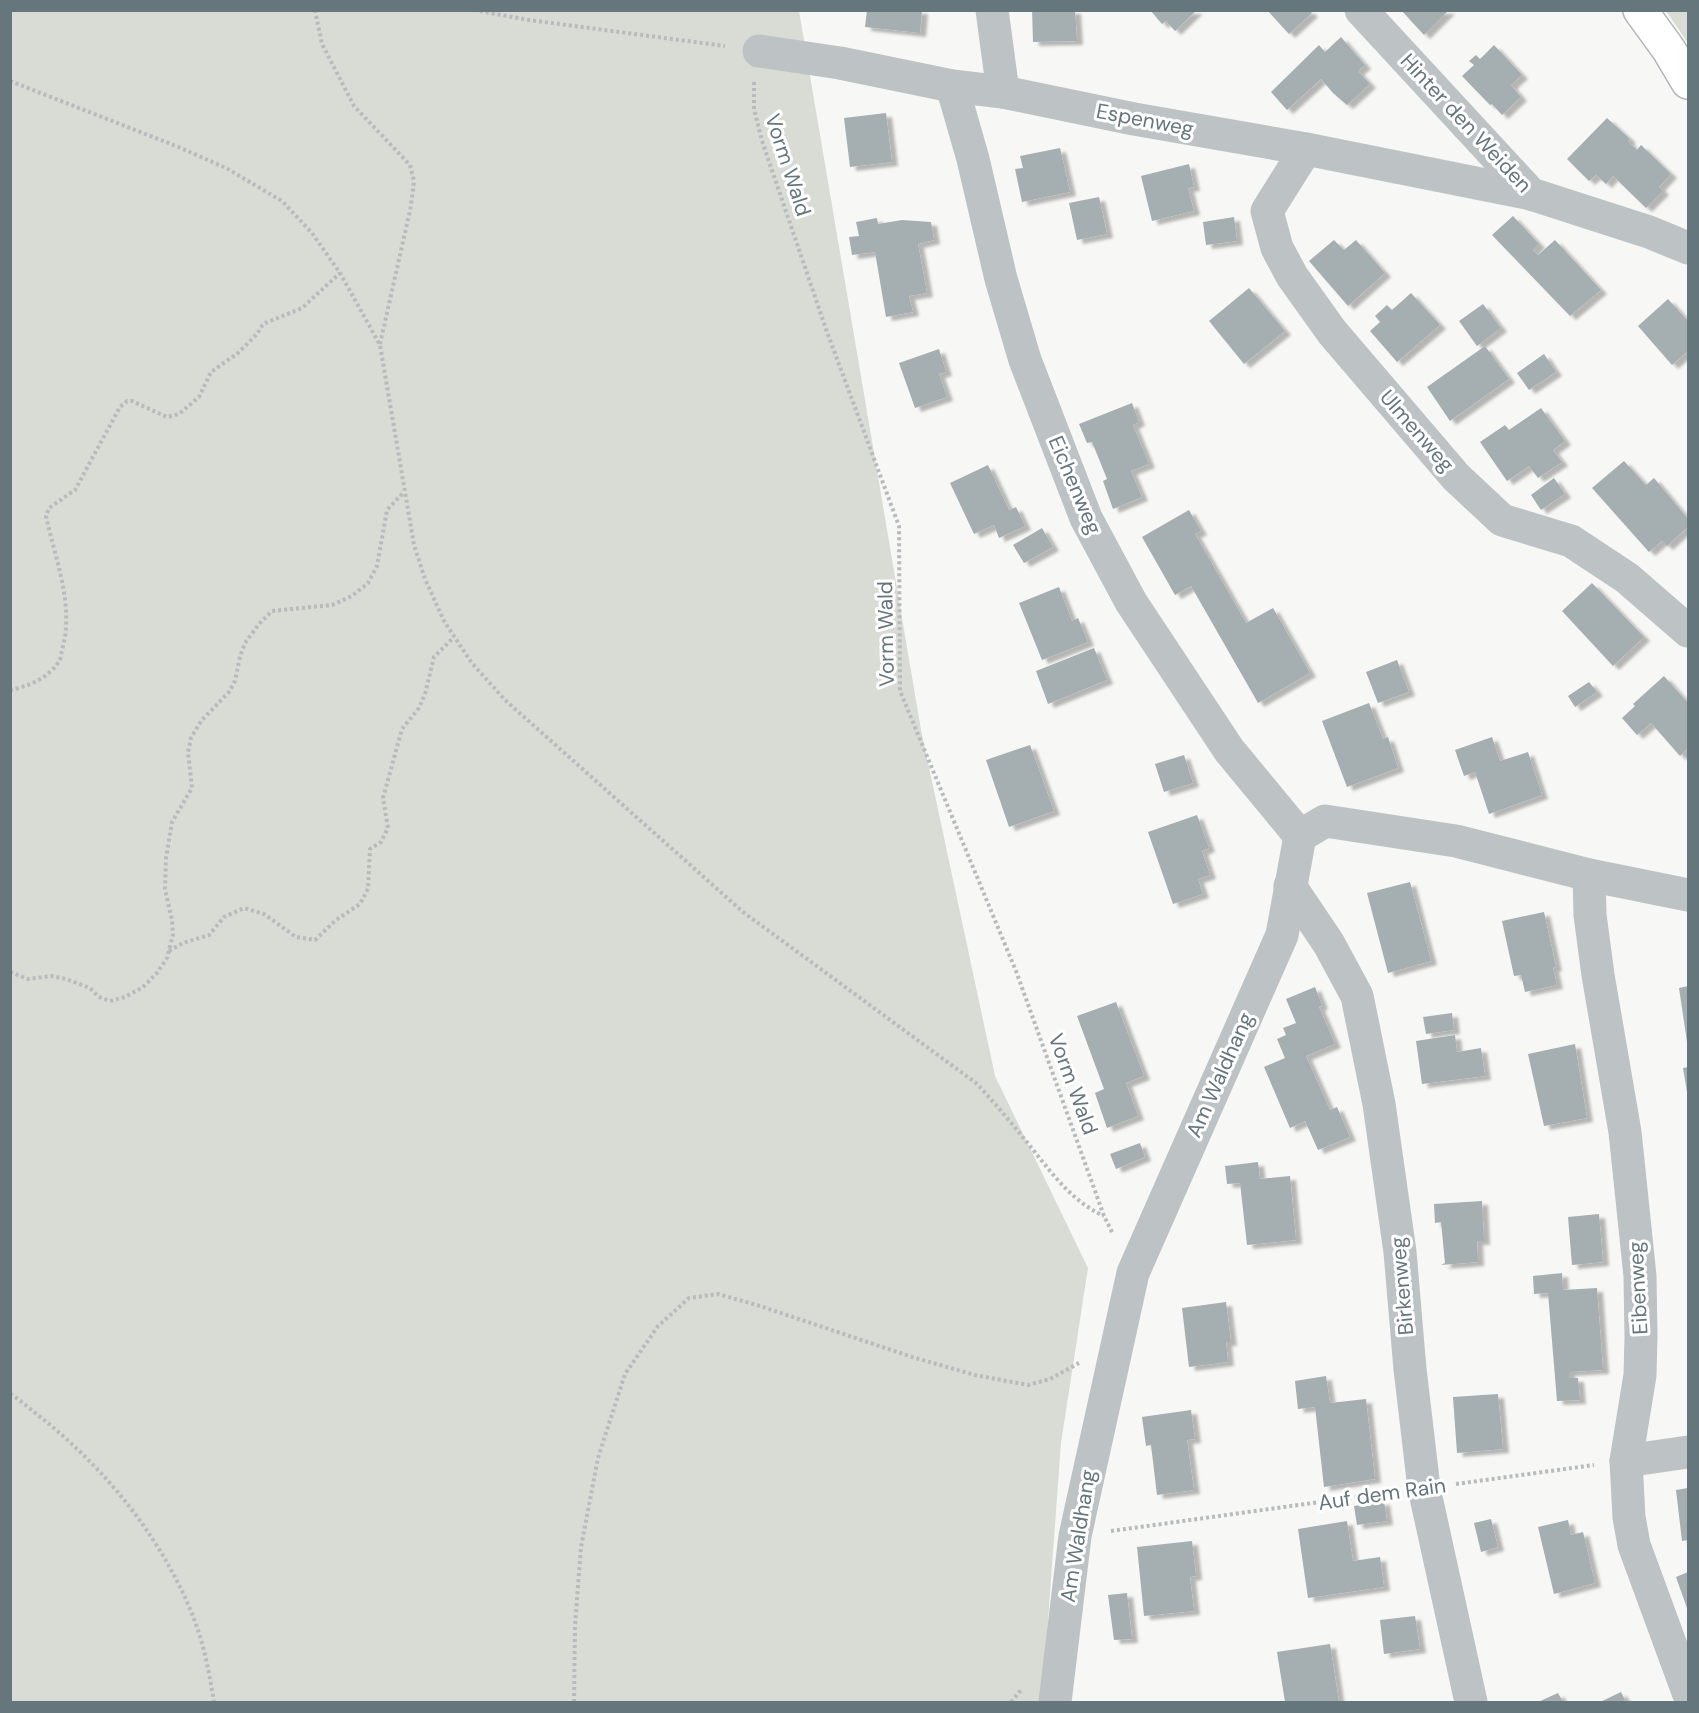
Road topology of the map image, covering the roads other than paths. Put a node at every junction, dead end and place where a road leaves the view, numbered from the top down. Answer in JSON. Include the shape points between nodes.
{"nodes":[{"id":1,"x":992,"y":10,"type":"edge"},
{"id":2,"x":1361,"y":10,"type":"edge"},
{"id":3,"x":1640,"y":10,"type":"edge"},
{"id":4,"x":759,"y":51,"type":"road end"},
{"id":5,"x":1689,"y":82,"type":"edge"},
{"id":6,"x":952,"y":86,"type":"junction"},
{"id":7,"x":1003,"y":92,"type":"junction"},
{"id":8,"x":1306,"y":149,"type":"junction"},
{"id":9,"x":1531,"y":195,"type":"junction"},
{"id":10,"x":1689,"y":248,"type":"edge"},
{"id":11,"x":1689,"y":631,"type":"edge"},
{"id":12,"x":1300,"y":836,"type":"junction"},
{"id":13,"x":1589,"y":875,"type":"junction"},
{"id":14,"x":1290,"y":886,"type":"junction"},
{"id":15,"x":1689,"y":896,"type":"edge"},
{"id":16,"x":1689,"y":1452,"type":"edge"},
{"id":17,"x":1626,"y":1461,"type":"junction"},
{"id":18,"x":1689,"y":1692,"type":"edge"},
{"id":19,"x":1055,"y":1702,"type":"edge"},
{"id":20,"x":1471,"y":1702,"type":"edge"}],
"edges":[{"from":1,"to":7,"type":"street"},
{"from":2,"to":9,"type":"street","name":"Hinter den Weiden"},
{"from":3,"to":5,"type":"main road"},
{"from":4,"to":6,"type":"street","name":"Espenweg"},
{"from":6,"to":7,"type":"street","name":"Espenweg"},
{"from":6,"to":12,"type":"street","name":"Eichenweg","via":[[1025,360],[1086,518],[1131,602],[1229,750]]},
{"from":7,"to":8,"type":"street","name":"Espenweg"},
{"from":8,"to":9,"type":"street","name":"Espenweg"},
{"from":8,"to":11,"type":"street","name":"Ulmenweg","via":[[1267,211],[1276,248],[1332,332],[1456,477],[1502,520],[1571,541],[1627,578]]},
{"from":9,"to":10,"type":"street","name":"Hinter den Weiden"},
{"from":12,"to":13,"type":"street","via":[[1324,821],[1456,841]]},
{"from":12,"to":14,"type":"street","name":"Am Waldhang"},
{"from":13,"to":15,"type":"street"},
{"from":13,"to":17,"type":"street","name":"Eibenweg","via":[[1590,915],[1625,1132],[1640,1276],[1640,1375]]},
{"from":14,"to":19,"type":"street","name":"Am Waldhang","via":[[1282,935],[1133,1273],[1075,1536]]},
{"from":14,"to":20,"type":"street","name":"Birkenweg","via":[[1329,944],[1357,996],[1379,1104],[1400,1252],[1424,1488]]},
{"from":16,"to":17,"type":"street"},
{"from":17,"to":18,"type":"street","name":"Eibenweg","via":[[1634,1545]]}]}
